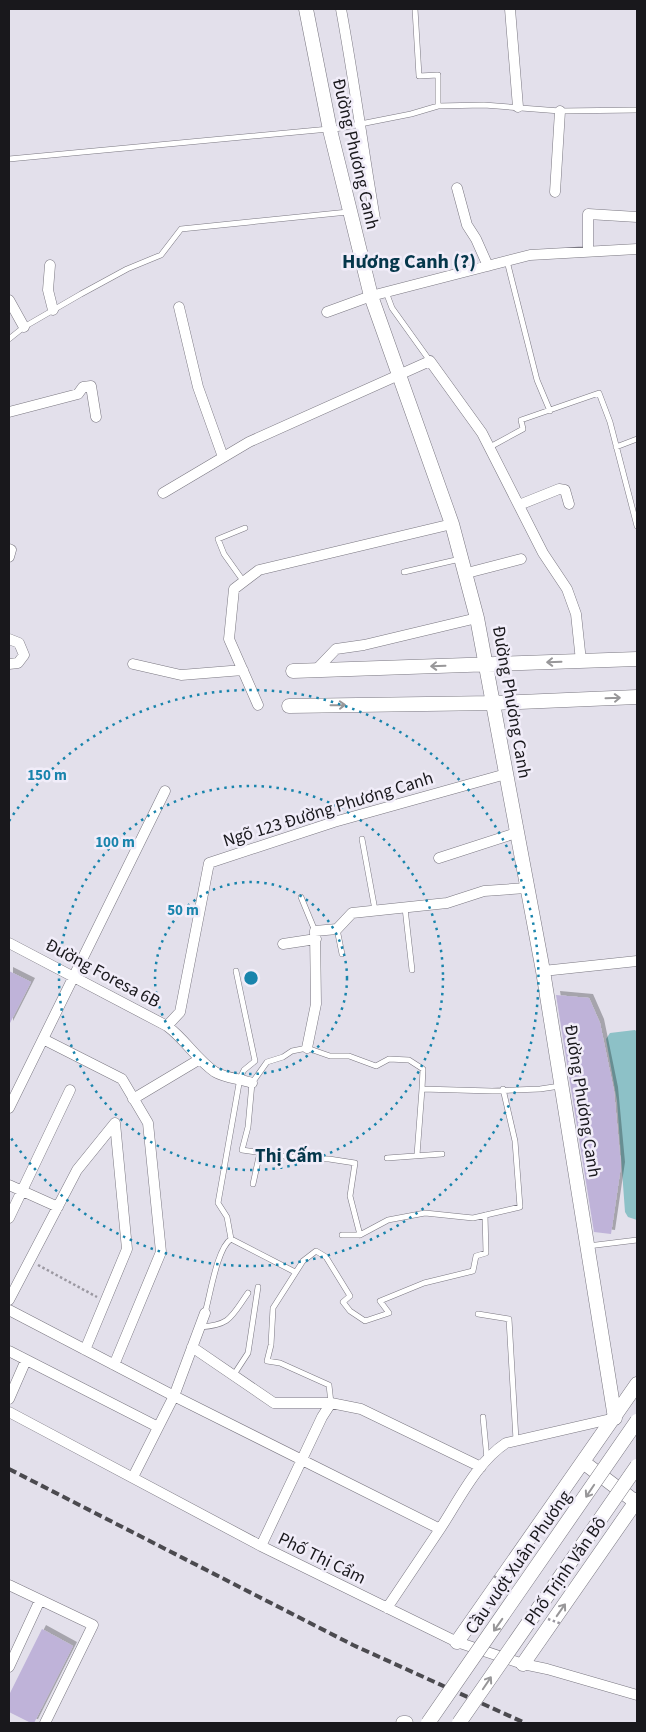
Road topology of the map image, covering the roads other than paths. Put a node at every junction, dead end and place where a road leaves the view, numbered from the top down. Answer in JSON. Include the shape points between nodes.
{"nodes":[{"id":1,"x":306,"y":9,"type":"edge"},
{"id":2,"x":341,"y":9,"type":"edge"},
{"id":3,"x":415,"y":9,"type":"edge"},
{"id":4,"x":510,"y":9,"type":"edge"},
{"id":5,"x":438,"y":106,"type":"junction"},
{"id":6,"x":518,"y":107,"type":"junction"},
{"id":7,"x":637,"y":110,"type":"edge"},
{"id":8,"x":560,"y":111,"type":"junction"},
{"id":9,"x":359,"y":125,"type":"junction"},
{"id":10,"x":330,"y":129,"type":"junction"},
{"id":11,"x":9,"y":159,"type":"edge"},
{"id":12,"x":457,"y":188,"type":"dead end"},
{"id":13,"x":555,"y":192,"type":"dead end"},
{"id":14,"x":348,"y":212,"type":"junction"},
{"id":15,"x":637,"y":217,"type":"edge"},
{"id":16,"x":375,"y":219,"type":"dead end"},
{"id":17,"x":637,"y":249,"type":"edge"},
{"id":18,"x":588,"y":252,"type":"junction"},
{"id":19,"x":507,"y":260,"type":"junction"},
{"id":20,"x":50,"y":265,"type":"dead end"},
{"id":21,"x":488,"y":266,"type":"junction"},
{"id":22,"x":386,"y":292,"type":"junction"},
{"id":23,"x":371,"y":296,"type":"junction"},
{"id":24,"x":9,"y":300,"type":"edge"},
{"id":25,"x":179,"y":307,"type":"dead end"},
{"id":26,"x":53,"y":310,"type":"junction"},
{"id":27,"x":327,"y":312,"type":"dead end"},
{"id":28,"x":24,"y":327,"type":"junction"},
{"id":29,"x":9,"y":339,"type":"edge"},
{"id":30,"x":430,"y":361,"type":"junction"},
{"id":31,"x":398,"y":377,"type":"junction"},
{"id":32,"x":550,"y":411,"type":"junction"},
{"id":33,"x":9,"y":412,"type":"edge"},
{"id":34,"x":96,"y":417,"type":"dead end"},
{"id":35,"x":637,"y":439,"type":"edge"},
{"id":36,"x":490,"y":447,"type":"junction"},
{"id":37,"x":616,"y":447,"type":"junction"},
{"id":38,"x":223,"y":457,"type":"junction"},
{"id":39,"x":162,"y":493,"type":"dead end"},
{"id":40,"x":519,"y":504,"type":"junction"},
{"id":41,"x":569,"y":504,"type":"dead end"},
{"id":42,"x":452,"y":524,"type":"junction"},
{"id":43,"x":637,"y":526,"type":"edge"},
{"id":44,"x":245,"y":528,"type":"dead end"},
{"id":45,"x":9,"y":549,"type":"edge"},
{"id":46,"x":9,"y":557,"type":"edge"},
{"id":47,"x":462,"y":558,"type":"junction"},
{"id":48,"x":521,"y":558,"type":"dead end"},
{"id":49,"x":404,"y":572,"type":"dead end"},
{"id":50,"x":466,"y":573,"type":"junction"},
{"id":51,"x":244,"y":582,"type":"junction"},
{"id":52,"x":477,"y":618,"type":"junction"},
{"id":53,"x":9,"y":639,"type":"edge"},
{"id":54,"x":637,"y":659,"type":"edge"},
{"id":55,"x":581,"y":661,"type":"junction"},
{"id":56,"x":9,"y":664,"type":"edge"},
{"id":57,"x":133,"y":664,"type":"dead end"},
{"id":58,"x":487,"y":665,"type":"junction"},
{"id":59,"x":243,"y":670,"type":"junction"},
{"id":60,"x":292,"y":671,"type":"dead end"},
{"id":61,"x":315,"y":671,"type":"junction"},
{"id":62,"x":637,"y":697,"type":"edge"},
{"id":63,"x":494,"y":702,"type":"junction"},
{"id":64,"x":258,"y":705,"type":"dead end"},
{"id":65,"x":289,"y":706,"type":"dead end"},
{"id":66,"x":506,"y":774,"type":"junction"},
{"id":67,"x":165,"y":791,"type":"dead end"},
{"id":68,"x":516,"y":833,"type":"junction"},
{"id":69,"x":362,"y":839,"type":"dead end"},
{"id":70,"x":439,"y":858,"type":"dead end"},
{"id":71,"x":526,"y":888,"type":"junction"},
{"id":72,"x":301,"y":897,"type":"dead end"},
{"id":73,"x":405,"y":907,"type":"junction"},
{"id":74,"x":375,"y":910,"type":"junction"},
{"id":75,"x":337,"y":929,"type":"junction"},
{"id":76,"x":316,"y":935,"type":"junction"},
{"id":77,"x":9,"y":942,"type":"edge"},
{"id":78,"x":283,"y":944,"type":"dead end"},
{"id":79,"x":342,"y":954,"type":"dead end"},
{"id":80,"x":637,"y":961,"type":"edge"},
{"id":81,"x":412,"y":970,"type":"dead end"},
{"id":82,"x":236,"y":971,"type":"dead end"},
{"id":83,"x":542,"y":971,"type":"junction"},
{"id":84,"x":74,"y":976,"type":"junction"},
{"id":85,"x":167,"y":1026,"type":"junction"},
{"id":86,"x":43,"y":1039,"type":"junction"},
{"id":87,"x":307,"y":1048,"type":"junction"},
{"id":88,"x":254,"y":1058,"type":"junction"},
{"id":89,"x":200,"y":1060,"type":"junction"},
{"id":90,"x":267,"y":1062,"type":"junction"},
{"id":91,"x":240,"y":1078,"type":"junction"},
{"id":92,"x":252,"y":1083,"type":"junction"},
{"id":93,"x":562,"y":1086,"type":"junction"},
{"id":94,"x":422,"y":1089,"type":"junction"},
{"id":95,"x":503,"y":1089,"type":"junction"},
{"id":96,"x":70,"y":1090,"type":"dead end"},
{"id":97,"x":133,"y":1099,"type":"junction"},
{"id":98,"x":9,"y":1108,"type":"edge"},
{"id":99,"x":260,"y":1152,"type":"junction"},
{"id":100,"x":442,"y":1154,"type":"dead end"},
{"id":101,"x":417,"y":1155,"type":"junction"},
{"id":102,"x":386,"y":1158,"type":"dead end"},
{"id":103,"x":253,"y":1184,"type":"dead end"},
{"id":104,"x":9,"y":1185,"type":"edge"},
{"id":105,"x":22,"y":1191,"type":"junction"},
{"id":106,"x":58,"y":1207,"type":"junction"},
{"id":107,"x":485,"y":1216,"type":"junction"},
{"id":108,"x":9,"y":1218,"type":"edge"},
{"id":109,"x":342,"y":1235,"type":"dead end"},
{"id":110,"x":360,"y":1235,"type":"junction"},
{"id":111,"x":231,"y":1239,"type":"junction"},
{"id":112,"x":637,"y":1240,"type":"edge"},
{"id":113,"x":588,"y":1246,"type":"junction"},
{"id":114,"x":295,"y":1272,"type":"junction"},
{"id":115,"x":258,"y":1287,"type":"dead end"},
{"id":116,"x":248,"y":1293,"type":"dead end"},
{"id":117,"x":9,"y":1300,"type":"edge"},
{"id":118,"x":9,"y":1310,"type":"edge"},
{"id":119,"x":206,"y":1313,"type":"joint"},
{"id":120,"x":478,"y":1314,"type":"dead end"},
{"id":121,"x":200,"y":1327,"type":"junction"},
{"id":122,"x":192,"y":1347,"type":"junction"},
{"id":123,"x":84,"y":1350,"type":"junction"},
{"id":124,"x":9,"y":1351,"type":"edge"},
{"id":125,"x":26,"y":1360,"type":"junction"},
{"id":126,"x":114,"y":1364,"type":"junction"},
{"id":127,"x":233,"y":1376,"type":"junction"},
{"id":128,"x":637,"y":1384,"type":"edge"},
{"id":129,"x":174,"y":1396,"type":"junction"},
{"id":130,"x":9,"y":1399,"type":"edge"},
{"id":131,"x":331,"y":1403,"type":"junction"},
{"id":132,"x":9,"y":1412,"type":"edge"},
{"id":133,"x":483,"y":1417,"type":"dead end"},
{"id":134,"x":615,"y":1418,"type":"junction"},
{"id":135,"x":637,"y":1421,"type":"edge"},
{"id":136,"x":158,"y":1428,"type":"junction"},
{"id":137,"x":516,"y":1440,"type":"junction"},
{"id":138,"x":302,"y":1460,"type":"junction"},
{"id":139,"x":583,"y":1462,"type":"junction"},
{"id":140,"x":484,"y":1463,"type":"junction"},
{"id":141,"x":637,"y":1466,"type":"edge"},
{"id":142,"x":133,"y":1477,"type":"junction"},
{"id":143,"x":637,"y":1501,"type":"edge"},
{"id":144,"x":440,"y":1529,"type":"junction"},
{"id":145,"x":261,"y":1546,"type":"junction"},
{"id":146,"x":9,"y":1585,"type":"edge"},
{"id":147,"x":40,"y":1600,"type":"junction"},
{"id":148,"x":387,"y":1608,"type":"junction"},
{"id":149,"x":457,"y":1642,"type":"junction"},
{"id":150,"x":523,"y":1664,"type":"junction"},
{"id":151,"x":9,"y":1667,"type":"edge"},
{"id":152,"x":637,"y":1695,"type":"edge"},
{"id":153,"x":45,"y":1723,"type":"edge"},
{"id":154,"x":428,"y":1723,"type":"edge"},
{"id":155,"x":459,"y":1723,"type":"edge"}],
"edges":[{"from":1,"to":10,"type":"street","name":"Đường Phương Canh"},
{"from":2,"to":9,"type":"street"},
{"from":3,"to":5,"type":"lane","via":[[419,76],[438,75]]},
{"from":4,"to":6,"type":"street"},
{"from":5,"to":6,"type":"lane"},
{"from":5,"to":9,"type":"lane"},
{"from":6,"to":8,"type":"lane"},
{"from":7,"to":8,"type":"lane"},
{"from":8,"to":13,"type":"street"},
{"from":9,"to":10,"type":"lane"},
{"from":9,"to":16,"type":"street"},
{"from":10,"to":11,"type":"lane"},
{"from":10,"to":14,"type":"street","name":"Đường Phương Canh"},
{"from":12,"to":21,"type":"street","via":[[467,225]]},
{"from":14,"to":23,"type":"street","name":"Đường Phương Canh"},
{"from":14,"to":26,"type":"lane","via":[[181,229],[161,255],[127,269]]},
{"from":15,"to":18,"type":"street","via":[[588,214]]},
{"from":17,"to":18,"type":"street"},
{"from":18,"to":19,"type":"street","via":[[530,255]]},
{"from":19,"to":21,"type":"street"},
{"from":19,"to":32,"type":"lane","via":[[537,380]]},
{"from":20,"to":26,"type":"street","via":[[48,290]]},
{"from":21,"to":22,"type":"street"},
{"from":22,"to":23,"type":"street"},
{"from":22,"to":30,"type":"lane","via":[[392,308]]},
{"from":23,"to":27,"type":"street"},
{"from":23,"to":31,"type":"street","name":"Đường Phương Canh"},
{"from":24,"to":28,"type":"street"},
{"from":25,"to":38,"type":"street","via":[[198,387]]},
{"from":26,"to":28,"type":"lane"},
{"from":28,"to":29,"type":"lane"},
{"from":30,"to":31,"type":"street"},
{"from":30,"to":36,"type":"street"},
{"from":31,"to":38,"type":"street","via":[[249,442]]},
{"from":31,"to":42,"type":"street","name":"Đường Phương Canh"},
{"from":32,"to":36,"type":"lane","via":[[520,420],[523,429]]},
{"from":32,"to":37,"type":"lane","via":[[599,393]]},
{"from":33,"to":34,"type":"street","via":[[78,394],[83,387],[91,386]]},
{"from":35,"to":37,"type":"lane"},
{"from":36,"to":40,"type":"street"},
{"from":37,"to":43,"type":"lane"},
{"from":38,"to":39,"type":"street"},
{"from":40,"to":41,"type":"street","via":[[559,489],[565,490]]},
{"from":40,"to":55,"type":"street","via":[[543,553],[561,577],[574,604]]},
{"from":42,"to":47,"type":"street","name":"Đường Phương Canh"},
{"from":42,"to":51,"type":"street","via":[[259,570]]},
{"from":44,"to":51,"type":"lane","via":[[218,539],[224,554]]},
{"from":45,"to":46,"type":"street"},
{"from":47,"to":49,"type":"lane"},
{"from":47,"to":50,"type":"street","name":"Đường Phương Canh"},
{"from":48,"to":50,"type":"street"},
{"from":50,"to":52,"type":"street","name":"Đường Phương Canh"},
{"from":51,"to":59,"type":"street","via":[[234,589],[229,639]]},
{"from":52,"to":58,"type":"street","name":"Đường Phương Canh"},
{"from":52,"to":61,"type":"street","via":[[336,649]]},
{"from":53,"to":56,"type":"street","via":[[19,643],[24,655],[18,663]]},
{"from":54,"to":55,"type":"street"},
{"from":55,"to":58,"type":"street","one_way":true},
{"from":57,"to":59,"type":"street","via":[[181,675]]},
{"from":58,"to":61,"type":"street","one_way":true},
{"from":58,"to":63,"type":"street","name":"Đường Phương Canh"},
{"from":59,"to":64,"type":"street"},
{"from":60,"to":61,"type":"street"},
{"from":63,"to":62,"type":"street","one_way":true},
{"from":65,"to":63,"type":"street","one_way":true},
{"from":63,"to":66,"type":"street","name":"Đường Phương Canh"},
{"from":66,"to":68,"type":"street","name":"Đường Phương Canh"},
{"from":66,"to":85,"type":"street","name":"Ngõ 123 Đường Phương Canh","via":[[334,822],[209,862],[180,1012]]},
{"from":67,"to":84,"type":"street"},
{"from":68,"to":70,"type":"street"},
{"from":68,"to":71,"type":"street","name":"Đường Phương Canh"},
{"from":69,"to":74,"type":"lane"},
{"from":71,"to":73,"type":"street","via":[[484,891],[448,903]]},
{"from":71,"to":83,"type":"street","name":"Đường Phương Canh"},
{"from":72,"to":76,"type":"lane"},
{"from":73,"to":74,"type":"street"},
{"from":73,"to":81,"type":"lane"},
{"from":74,"to":75,"type":"street","via":[[352,913]]},
{"from":75,"to":76,"type":"street"},
{"from":75,"to":79,"type":"lane"},
{"from":76,"to":78,"type":"street"},
{"from":76,"to":87,"type":"street","via":[[316,1004]]},
{"from":77,"to":84,"type":"street","name":"Đường Foresa 6B"},
{"from":80,"to":83,"type":"street"},
{"from":82,"to":88,"type":"lane"},
{"from":83,"to":93,"type":"street","name":"Đường Phương Canh"},
{"from":84,"to":85,"type":"street","name":"Đường Foresa 6B"},
{"from":84,"to":86,"type":"street"},
{"from":85,"to":89,"type":"street","name":"Đường Foresa 6B","via":[[180,1035]]},
{"from":86,"to":97,"type":"street","via":[[122,1079]]},
{"from":86,"to":98,"type":"street"},
{"from":87,"to":90,"type":"lane"},
{"from":87,"to":94,"type":"lane","via":[[330,1056],[350,1056],[376,1066],[389,1059],[409,1060],[423,1069]]},
{"from":88,"to":90,"type":"lane"},
{"from":88,"to":91,"type":"lane","via":[[255,1061]]},
{"from":89,"to":91,"type":"street","name":"Đường Foresa 6B","via":[[217,1073]]},
{"from":89,"to":97,"type":"street"},
{"from":90,"to":92,"type":"lane"},
{"from":91,"to":92,"type":"street","name":"Đường Foresa 6B"},
{"from":91,"to":111,"type":"lane","via":[[218,1203],[227,1217]]},
{"from":92,"to":99,"type":"lane","via":[[248,1127],[242,1150]]},
{"from":93,"to":95,"type":"lane"},
{"from":93,"to":113,"type":"street","name":"Đường Phương Canh"},
{"from":94,"to":95,"type":"lane","via":[[452,1092]]},
{"from":94,"to":101,"type":"lane"},
{"from":95,"to":107,"type":"lane","via":[[515,1141],[520,1207]]},
{"from":96,"to":105,"type":"street"},
{"from":97,"to":126,"type":"street","via":[[148,1123],[161,1252]]},
{"from":99,"to":103,"type":"lane"},
{"from":99,"to":110,"type":"lane","via":[[355,1162],[350,1196]]},
{"from":100,"to":101,"type":"lane"},
{"from":101,"to":102,"type":"lane"},
{"from":104,"to":105,"type":"street"},
{"from":105,"to":106,"type":"street"},
{"from":105,"to":108,"type":"street"},
{"from":106,"to":117,"type":"street"},
{"from":106,"to":123,"type":"street","via":[[77,1170],[115,1123],[127,1249]]},
{"from":107,"to":110,"type":"lane","via":[[473,1218],[424,1213],[388,1220]]},
{"from":107,"to":114,"type":"lane","via":[[486,1252],[476,1256],[473,1271],[424,1283],[380,1301],[389,1313],[365,1321],[350,1311],[344,1302],[350,1296],[326,1257],[316,1251]]},
{"from":109,"to":110,"type":"lane"},
{"from":111,"to":114,"type":"lane"},
{"from":111,"to":119,"type":"lane","via":[[226,1242],[220,1257]]},
{"from":112,"to":113,"type":"lane"},
{"from":113,"to":134,"type":"street","name":"Đường Phương Canh"},
{"from":114,"to":131,"type":"lane","via":[[273,1308],[267,1362],[280,1363],[329,1385]]},
{"from":115,"to":127,"type":"lane","via":[[248,1353]]},
{"from":116,"to":121,"type":"lane","via":[[231,1318],[220,1326]]},
{"from":118,"to":123,"type":"street"},
{"from":119,"to":121,"type":"street"},
{"from":120,"to":137,"type":"lane","via":[[509,1318]]},
{"from":121,"to":122,"type":"street"},
{"from":122,"to":127,"type":"street"},
{"from":122,"to":129,"type":"street"},
{"from":123,"to":126,"type":"street"},
{"from":124,"to":125,"type":"street"},
{"from":125,"to":130,"type":"street"},
{"from":125,"to":136,"type":"street"},
{"from":126,"to":129,"type":"street"},
{"from":127,"to":131,"type":"street","via":[[274,1403]]},
{"from":128,"to":134,"type":"street"},
{"from":129,"to":136,"type":"street"},
{"from":129,"to":138,"type":"street"},
{"from":131,"to":138,"type":"street"},
{"from":131,"to":140,"type":"street","via":[[361,1409]]},
{"from":132,"to":142,"type":"street","name":"Phố Thị Cẩm"},
{"from":133,"to":140,"type":"lane"},
{"from":134,"to":137,"type":"street"},
{"from":134,"to":139,"type":"street"},
{"from":135,"to":154,"type":"street","name":"Cầu vượt Xuân Phương","one_way":true,"bridge":true},
{"from":136,"to":142,"type":"street"},
{"from":137,"to":140,"type":"street","via":[[506,1443]]},
{"from":138,"to":144,"type":"street"},
{"from":138,"to":145,"type":"street"},
{"from":139,"to":143,"type":"street"},
{"from":139,"to":149,"type":"street"},
{"from":140,"to":144,"type":"street"},
{"from":155,"to":141,"type":"street","one_way":true,"bridge":true},
{"from":142,"to":145,"type":"street","name":"Phố Thị Cẩm"},
{"from":150,"to":143,"type":"street","name":"Phố Trịnh Văn Bô","one_way":true},
{"from":144,"to":148,"type":"street"},
{"from":145,"to":148,"type":"street","name":"Phố Thị Cẩm"},
{"from":146,"to":147,"type":"street"},
{"from":147,"to":151,"type":"street"},
{"from":147,"to":153,"type":"street","via":[[93,1625]]},
{"from":148,"to":149,"type":"street","name":"Phố Thị Cẩm"},
{"from":149,"to":150,"type":"street","name":"Phố Thị Cẩm"},
{"from":150,"to":152,"type":"street","name":"Phố Thị Cẩm"}]}
